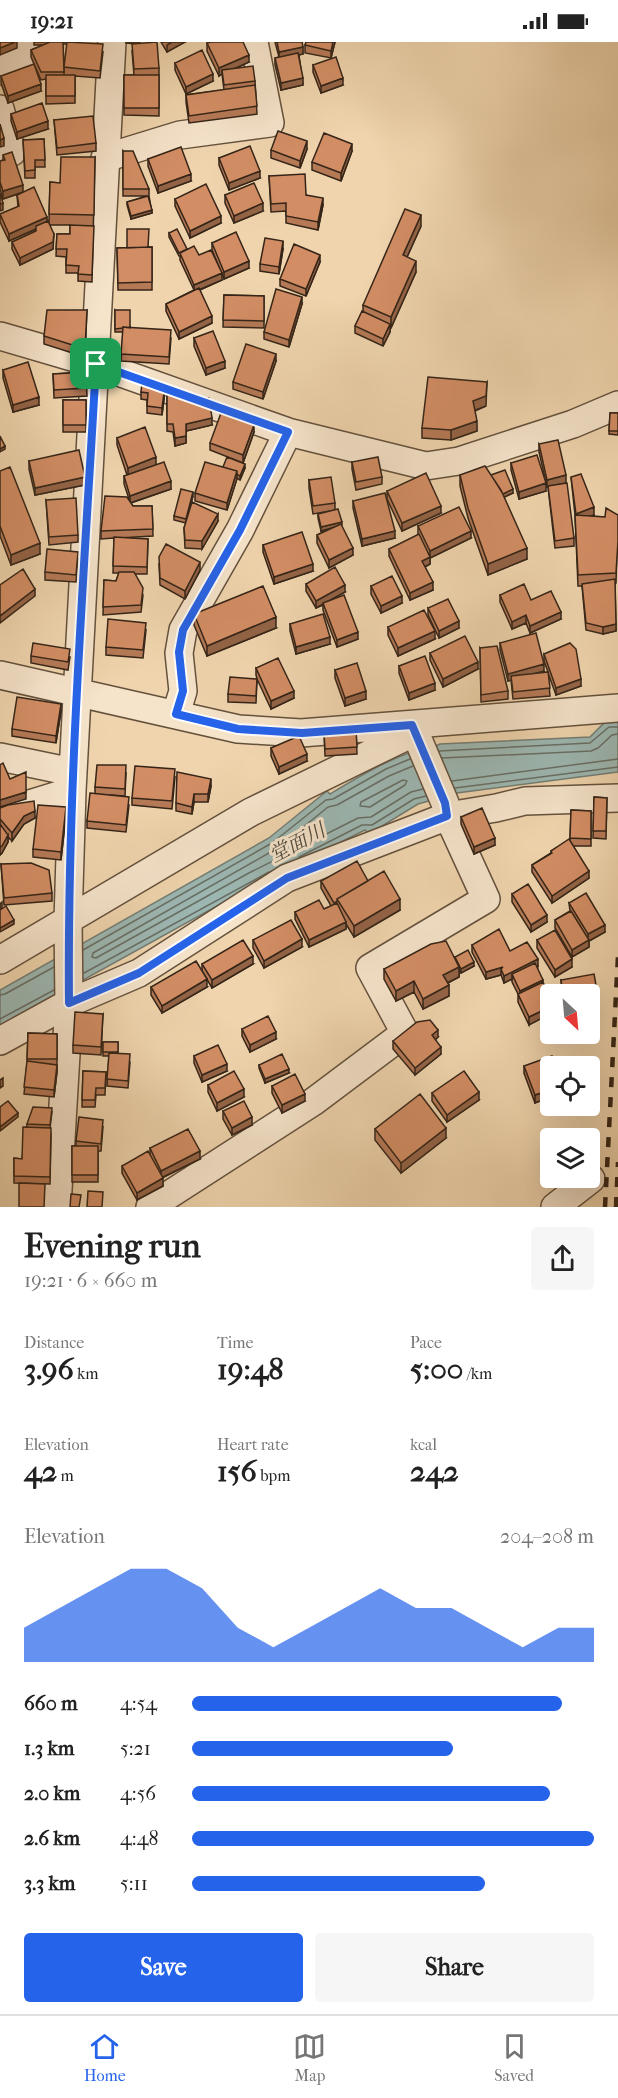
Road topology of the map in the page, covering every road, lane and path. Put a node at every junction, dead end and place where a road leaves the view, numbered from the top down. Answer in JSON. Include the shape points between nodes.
{"nodes":[{"id":1,"x":25,"y":42,"type":"edge"},
{"id":2,"x":112,"y":42,"type":"edge"},
{"id":3,"x":254,"y":42,"type":"edge"},
{"id":4,"x":0,"y":70,"type":"edge"},
{"id":5,"x":0,"y":109,"type":"edge"},
{"id":6,"x":0,"y":155,"type":"edge"},
{"id":7,"x":105,"y":158,"type":"junction"},
{"id":8,"x":0,"y":336,"type":"edge"},
{"id":9,"x":96,"y":364,"type":"junction"},
{"id":10,"x":618,"y":405,"type":"edge"},
{"id":11,"x":288,"y":432,"type":"junction"},
{"id":12,"x":0,"y":675,"type":"edge"},
{"id":13,"x":77,"y":691,"type":"junction"},
{"id":14,"x":618,"y":708,"type":"edge"},
{"id":15,"x":176,"y":714,"type":"junction"},
{"id":16,"x":413,"y":729,"type":"junction"},
{"id":17,"x":0,"y":757,"type":"edge"},
{"id":18,"x":72,"y":781,"type":"junction"},
{"id":19,"x":618,"y":798,"type":"edge"},
{"id":20,"x":446,"y":809,"type":"junction"},
{"id":21,"x":0,"y":813,"type":"edge"},
{"id":22,"x":68,"y":921,"type":"junction"},
{"id":23,"x":0,"y":960,"type":"edge"},
{"id":24,"x":69,"y":1003,"type":"junction"},
{"id":25,"x":0,"y":1041,"type":"edge"},
{"id":26,"x":579,"y":1188,"type":"edge"},
{"id":27,"x":57,"y":1207,"type":"edge"},
{"id":28,"x":150,"y":1207,"type":"edge"},
{"id":29,"x":555,"y":1207,"type":"edge"}],
"edges":[{"from":1,"to":4,"type":"street","via":[[26,56]]},
{"from":2,"to":7,"type":"street"},
{"from":3,"to":7,"type":"street","via":[[270,123],[180,135]]},
{"from":5,"to":6,"type":"street","via":[[12,152]]},
{"from":7,"to":9,"type":"street"},
{"from":8,"to":9,"type":"street"},
{"from":9,"to":11,"type":"street"},
{"from":9,"to":13,"type":"street"},
{"from":10,"to":11,"type":"street","via":[[469,458],[426,466]]},
{"from":11,"to":15,"type":"street","via":[[240,530],[183,630],[179,652],[183,691]]},
{"from":12,"to":13,"type":"street"},
{"from":13,"to":15,"type":"street"},
{"from":13,"to":18,"type":"street"},
{"from":14,"to":16,"type":"street"},
{"from":15,"to":16,"type":"street","via":[[238,729],[302,733]]},
{"from":16,"to":20,"type":"street"},
{"from":16,"to":22,"type":"street","via":[[251,812]]},
{"from":17,"to":18,"type":"street"},
{"from":18,"to":21,"type":"street"},
{"from":18,"to":22,"type":"street"},
{"from":19,"to":20,"type":"street"},
{"from":20,"to":24,"type":"street","via":[[287,878],[139,973]]},
{"from":20,"to":28,"type":"street","via":[[486,899],[370,968],[405,1033],[313,1102]]},
{"from":22,"to":23,"type":"street"},
{"from":22,"to":24,"type":"street"},
{"from":24,"to":25,"type":"street"},
{"from":24,"to":27,"type":"street"},
{"from":26,"to":29,"type":"street"}]}
